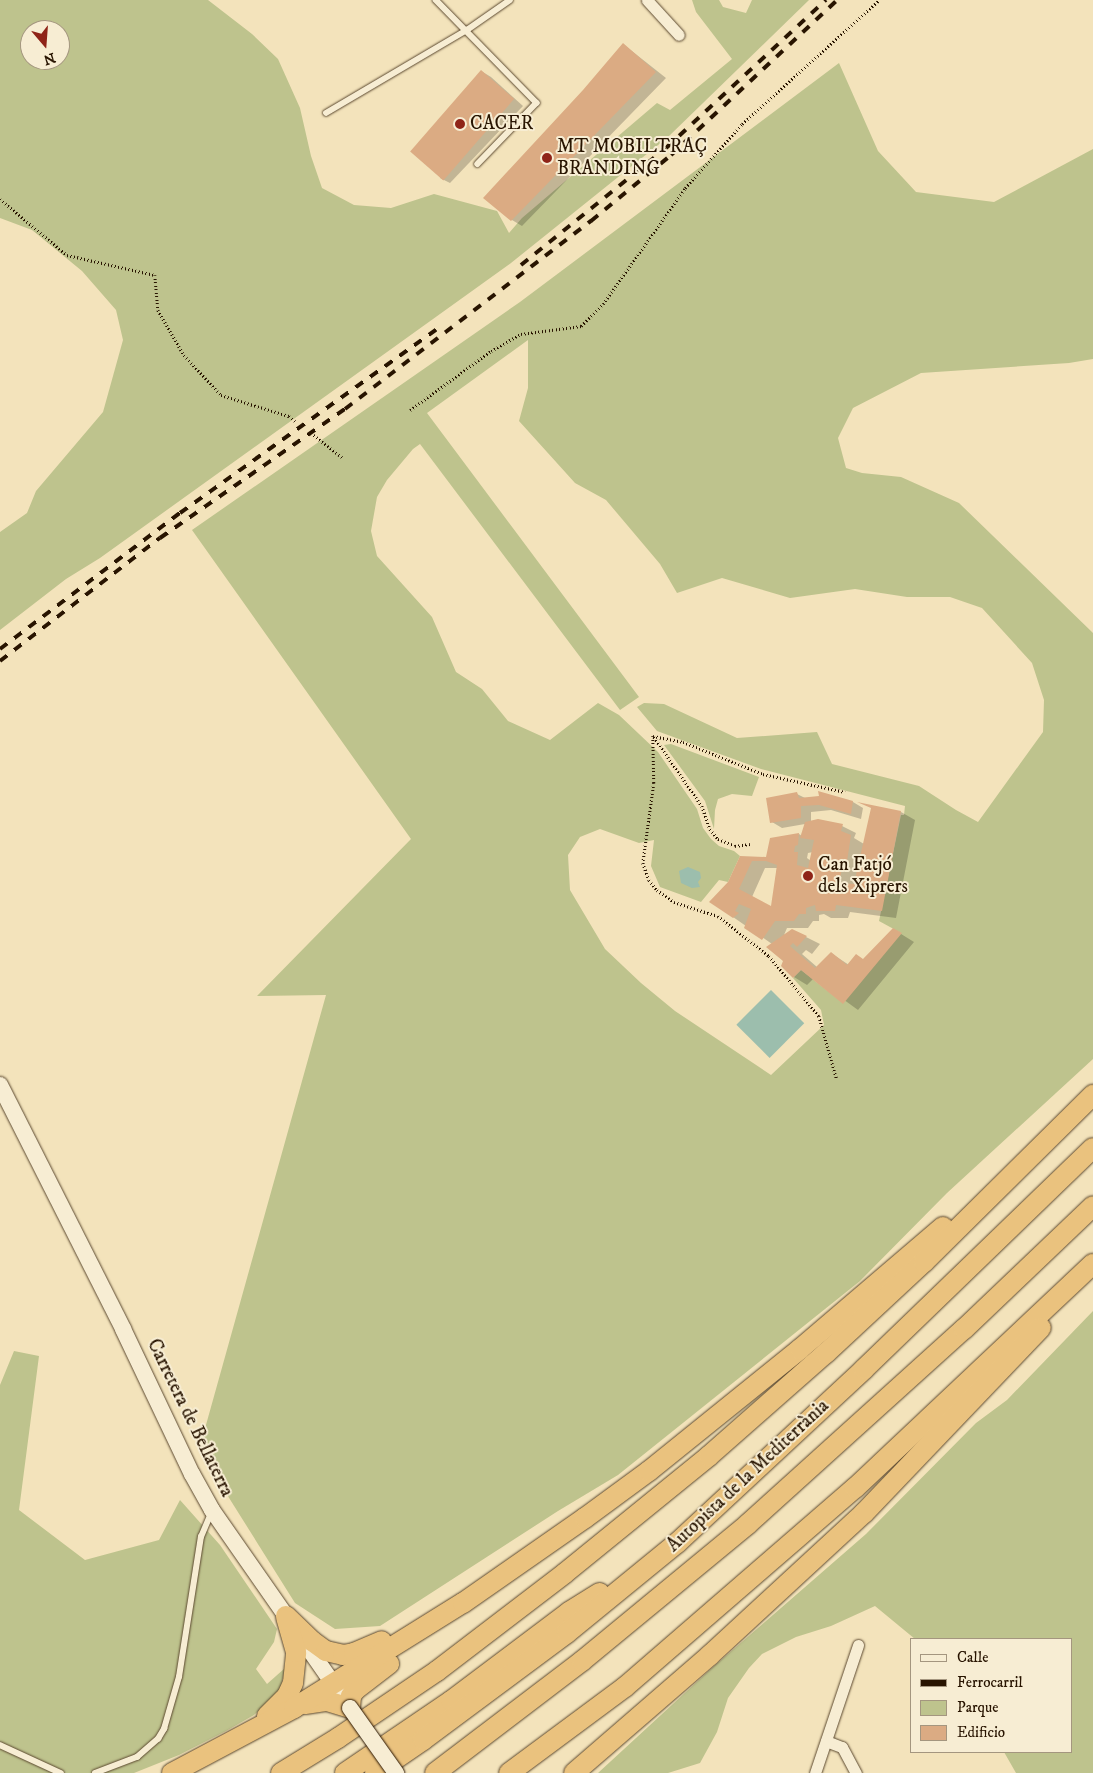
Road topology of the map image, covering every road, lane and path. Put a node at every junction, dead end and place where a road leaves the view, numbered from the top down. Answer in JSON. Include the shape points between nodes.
{"nodes":[{"id":1,"x":436,"y":0,"type":"edge"},
{"id":2,"x":510,"y":0,"type":"edge"},
{"id":3,"x":647,"y":0,"type":"edge"},
{"id":4,"x":880,"y":0,"type":"edge"},
{"id":5,"x":467,"y":30,"type":"junction"},
{"id":6,"x":679,"y":35,"type":"dead end"},
{"id":7,"x":326,"y":113,"type":"dead end"},
{"id":8,"x":478,"y":164,"type":"dead end"},
{"id":9,"x":0,"y":200,"type":"edge"},
{"id":10,"x":410,"y":410,"type":"dead end"},
{"id":11,"x":295,"y":421,"type":"dead end"},
{"id":12,"x":311,"y":433,"type":"dead end"},
{"id":13,"x":343,"y":458,"type":"dead end"},
{"id":14,"x":654,"y":736,"type":"junction"},
{"id":15,"x":845,"y":792,"type":"dead end"},
{"id":16,"x":750,"y":844,"type":"dead end"},
{"id":17,"x":837,"y":1080,"type":"dead end"},
{"id":18,"x":0,"y":1085,"type":"edge"},
{"id":19,"x":1093,"y":1095,"type":"edge"},
{"id":20,"x":1093,"y":1148,"type":"edge"},
{"id":21,"x":1014,"y":1173,"type":"junction"},
{"id":22,"x":1093,"y":1206,"type":"edge"},
{"id":23,"x":1093,"y":1264,"type":"edge"},
{"id":24,"x":1093,"y":1270,"type":"edge"},
{"id":25,"x":212,"y":1510,"type":"junction"},
{"id":26,"x":677,"y":1543,"type":"junction"},
{"id":27,"x":524,"y":1561,"type":"junction"},
{"id":28,"x":463,"y":1602,"type":"junction"},
{"id":29,"x":286,"y":1616,"type":"junction"},
{"id":30,"x":858,"y":1645,"type":"dead end"},
{"id":31,"x":333,"y":1684,"type":"junction"},
{"id":32,"x":294,"y":1708,"type":"junction"},
{"id":33,"x":350,"y":1708,"type":"junction"},
{"id":34,"x":241,"y":1737,"type":"junction"},
{"id":35,"x":826,"y":1740,"type":"junction"},
{"id":36,"x":0,"y":1745,"type":"edge"},
{"id":37,"x":61,"y":1773,"type":"edge"},
{"id":38,"x":95,"y":1773,"type":"edge"},
{"id":39,"x":172,"y":1773,"type":"edge"},
{"id":40,"x":281,"y":1773,"type":"edge"},
{"id":41,"x":345,"y":1773,"type":"edge"},
{"id":42,"x":375,"y":1773,"type":"edge"},
{"id":43,"x":396,"y":1773,"type":"edge"},
{"id":44,"x":435,"y":1773,"type":"edge"},
{"id":45,"x":509,"y":1773,"type":"edge"},
{"id":46,"x":574,"y":1773,"type":"edge"},
{"id":47,"x":815,"y":1773,"type":"edge"},
{"id":48,"x":856,"y":1773,"type":"edge"}],
"edges":[{"from":1,"to":5,"type":"lane"},
{"from":2,"to":5,"type":"lane"},
{"from":3,"to":6,"type":"street"},
{"from":4,"to":10,"type":"path","via":[[742,124],[684,188],[603,304],[582,326],[521,334],[491,351]]},
{"from":5,"to":7,"type":"lane"},
{"from":5,"to":8,"type":"lane","via":[[537,103]]},
{"from":9,"to":11,"type":"path","via":[[67,255],[155,275],[158,310],[184,355],[221,395],[289,416]]},
{"from":12,"to":13,"type":"path"},
{"from":14,"to":15,"type":"path","via":[[683,742],[763,774]]},
{"from":14,"to":16,"type":"path","via":[[702,806],[710,829],[718,839],[735,846]]},
{"from":14,"to":17,"type":"path","via":[[654,784],[644,863],[649,880],[674,902],[718,916],[769,956],[819,1016]]},
{"from":18,"to":25,"type":"street","name":"Carretera de Bellaterra"},
{"from":19,"to":21,"type":"highway"},
{"from":20,"to":26,"type":"highway","name":"Autopista de la Mediterrània","via":[[864,1369]]},
{"from":21,"to":27,"type":"highway","via":[[916,1248],[800,1349],[649,1471]]},
{"from":21,"to":40,"type":"highway","via":[[767,1407],[663,1493],[437,1671]]},
{"from":22,"to":44,"type":"highway","name":"Autopista de la Mediterrània","via":[[964,1329],[740,1531],[582,1661]]},
{"from":23,"to":45,"type":"highway","via":[[840,1501],[625,1687]]},
{"from":24,"to":46,"type":"highway","via":[[1016,1357],[864,1514],[710,1655]]},
{"from":25,"to":29,"type":"street","name":"Carretera de Bellaterra"},
{"from":25,"to":38,"type":"lane","via":[[201,1537],[178,1677],[164,1729],[158,1739],[137,1757]]},
{"from":26,"to":41,"type":"highway","via":[[569,1612],[451,1701]]},
{"from":26,"to":42,"type":"highway","name":"Autopista de la Mediterrània","via":[[560,1639]]},
{"from":27,"to":28,"type":"highway"},
{"from":27,"to":33,"type":"highway","via":[[467,1610],[361,1684],[351,1696]]},
{"from":28,"to":29,"type":"highway","via":[[368,1648],[343,1655],[326,1651]]},
{"from":28,"to":31,"type":"highway"},
{"from":29,"to":31,"type":"street","name":"Carretera de Bellaterra"},
{"from":29,"to":34,"type":"highway","via":[[296,1652],[293,1683],[277,1708]]},
{"from":30,"to":35,"type":"street"},
{"from":31,"to":32,"type":"highway"},
{"from":31,"to":33,"type":"street","name":"Carretera de Bellaterra"},
{"from":32,"to":33,"type":"highway","via":[[327,1701]]},
{"from":32,"to":34,"type":"highway"},
{"from":33,"to":43,"type":"street","name":"Carretera de Bellaterra","bridge":true},
{"from":34,"to":39,"type":"highway"},
{"from":35,"to":47,"type":"street"},
{"from":35,"to":48,"type":"street","via":[[842,1747]]},
{"from":36,"to":37,"type":"lane"}]}
